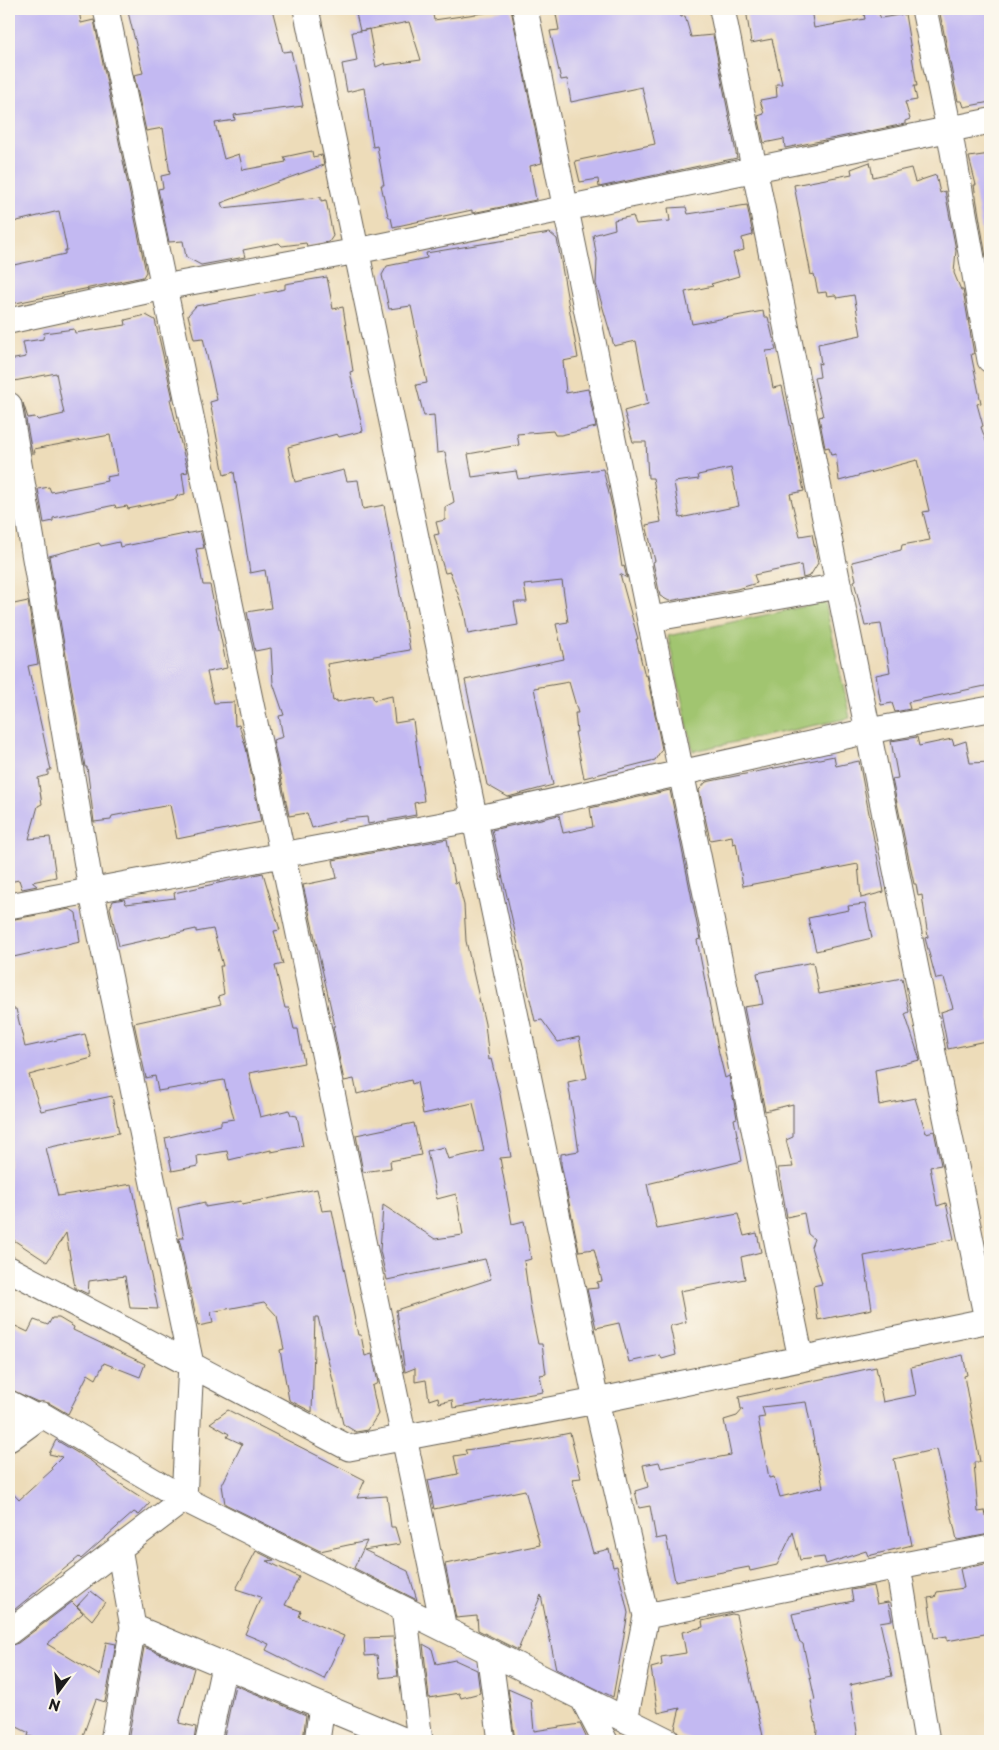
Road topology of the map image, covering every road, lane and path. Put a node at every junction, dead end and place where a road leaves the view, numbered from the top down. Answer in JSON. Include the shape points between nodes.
{"nodes":[{"id":1,"x":106,"y":9,"type":"edge"},
{"id":2,"x":306,"y":9,"type":"edge"},
{"id":3,"x":525,"y":9,"type":"edge"},
{"id":4,"x":722,"y":9,"type":"edge"},
{"id":5,"x":924,"y":9,"type":"edge"},
{"id":6,"x":990,"y":121,"type":"edge"},
{"id":7,"x":949,"y":129,"type":"junction"},
{"id":8,"x":755,"y":168,"type":"junction"},
{"id":9,"x":566,"y":208,"type":"junction"},
{"id":10,"x":357,"y":251,"type":"junction"},
{"id":11,"x":164,"y":287,"type":"junction"},
{"id":12,"x":9,"y":321,"type":"edge"},
{"id":13,"x":990,"y":360,"type":"edge"},
{"id":14,"x":9,"y":406,"type":"edge"},
{"id":15,"x":839,"y":586,"type":"junction"},
{"id":16,"x":651,"y":620,"type":"junction"},
{"id":17,"x":990,"y":709,"type":"edge"},
{"id":18,"x":868,"y":731,"type":"junction"},
{"id":19,"x":682,"y":773,"type":"junction"},
{"id":20,"x":475,"y":819,"type":"junction"},
{"id":21,"x":282,"y":856,"type":"junction"},
{"id":22,"x":92,"y":889,"type":"junction"},
{"id":23,"x":9,"y":906,"type":"edge"},
{"id":24,"x":9,"y":1269,"type":"edge"},
{"id":25,"x":989,"y":1320,"type":"edge"},
{"id":26,"x":801,"y":1359,"type":"junction"},
{"id":27,"x":190,"y":1364,"type":"junction"},
{"id":28,"x":596,"y":1401,"type":"junction"},
{"id":29,"x":9,"y":1404,"type":"edge"},
{"id":30,"x":36,"y":1417,"type":"junction"},
{"id":31,"x":404,"y":1437,"type":"junction"},
{"id":32,"x":9,"y":1440,"type":"edge"},
{"id":33,"x":184,"y":1499,"type":"junction"},
{"id":34,"x":119,"y":1548,"type":"junction"},
{"id":35,"x":990,"y":1548,"type":"edge"},
{"id":36,"x":898,"y":1566,"type":"junction"},
{"id":37,"x":404,"y":1609,"type":"junction"},
{"id":38,"x":646,"y":1616,"type":"junction"},
{"id":39,"x":133,"y":1628,"type":"junction"},
{"id":40,"x":444,"y":1629,"type":"junction"},
{"id":41,"x":9,"y":1632,"type":"edge"},
{"id":42,"x":489,"y":1652,"type":"junction"},
{"id":43,"x":224,"y":1666,"type":"junction"},
{"id":44,"x":583,"y":1698,"type":"junction"},
{"id":45,"x":322,"y":1706,"type":"junction"},
{"id":46,"x":625,"y":1720,"type":"junction"},
{"id":47,"x":113,"y":1741,"type":"edge"},
{"id":48,"x":208,"y":1741,"type":"edge"},
{"id":49,"x":317,"y":1741,"type":"edge"},
{"id":50,"x":406,"y":1741,"type":"edge"},
{"id":51,"x":420,"y":1741,"type":"edge"},
{"id":52,"x":501,"y":1741,"type":"edge"},
{"id":53,"x":605,"y":1741,"type":"edge"},
{"id":54,"x":668,"y":1741,"type":"edge"},
{"id":55,"x":928,"y":1741,"type":"edge"}],
"edges":[{"from":1,"to":11,"type":"street"},
{"from":2,"to":10,"type":"street"},
{"from":3,"to":9,"type":"street"},
{"from":4,"to":8,"type":"street"},
{"from":5,"to":7,"type":"street"},
{"from":6,"to":7,"type":"street"},
{"from":7,"to":8,"type":"street"},
{"from":7,"to":13,"type":"street"},
{"from":8,"to":9,"type":"street"},
{"from":8,"to":15,"type":"street"},
{"from":9,"to":10,"type":"street"},
{"from":9,"to":16,"type":"street"},
{"from":10,"to":11,"type":"street"},
{"from":10,"to":20,"type":"street"},
{"from":11,"to":12,"type":"street"},
{"from":11,"to":21,"type":"street"},
{"from":14,"to":22,"type":"street"},
{"from":15,"to":16,"type":"street"},
{"from":15,"to":18,"type":"street"},
{"from":16,"to":19,"type":"street"},
{"from":17,"to":18,"type":"street"},
{"from":18,"to":19,"type":"street"},
{"from":18,"to":25,"type":"street"},
{"from":19,"to":20,"type":"street"},
{"from":19,"to":26,"type":"street"},
{"from":20,"to":21,"type":"street"},
{"from":20,"to":28,"type":"street"},
{"from":21,"to":22,"type":"street"},
{"from":21,"to":31,"type":"street"},
{"from":22,"to":23,"type":"street"},
{"from":22,"to":27,"type":"street"},
{"from":24,"to":27,"type":"street"},
{"from":25,"to":26,"type":"street"},
{"from":26,"to":28,"type":"street"},
{"from":27,"to":31,"type":"street","via":[[349,1448]]},
{"from":27,"to":33,"type":"street"},
{"from":28,"to":31,"type":"street"},
{"from":28,"to":38,"type":"street"},
{"from":29,"to":30,"type":"street"},
{"from":30,"to":32,"type":"street"},
{"from":30,"to":33,"type":"street","via":[[42,1414]]},
{"from":31,"to":40,"type":"street"},
{"from":33,"to":34,"type":"street"},
{"from":33,"to":37,"type":"street"},
{"from":34,"to":39,"type":"street"},
{"from":34,"to":41,"type":"street"},
{"from":35,"to":36,"type":"street"},
{"from":36,"to":38,"type":"street"},
{"from":36,"to":55,"type":"street"},
{"from":37,"to":40,"type":"street"},
{"from":37,"to":51,"type":"street"},
{"from":38,"to":46,"type":"street"},
{"from":39,"to":43,"type":"street"},
{"from":39,"to":47,"type":"street"},
{"from":40,"to":42,"type":"street"},
{"from":42,"to":44,"type":"street"},
{"from":42,"to":52,"type":"street"},
{"from":43,"to":45,"type":"street"},
{"from":43,"to":48,"type":"street"},
{"from":44,"to":46,"type":"street"},
{"from":44,"to":53,"type":"street"},
{"from":45,"to":49,"type":"street"},
{"from":45,"to":50,"type":"street"},
{"from":46,"to":54,"type":"street"}]}
